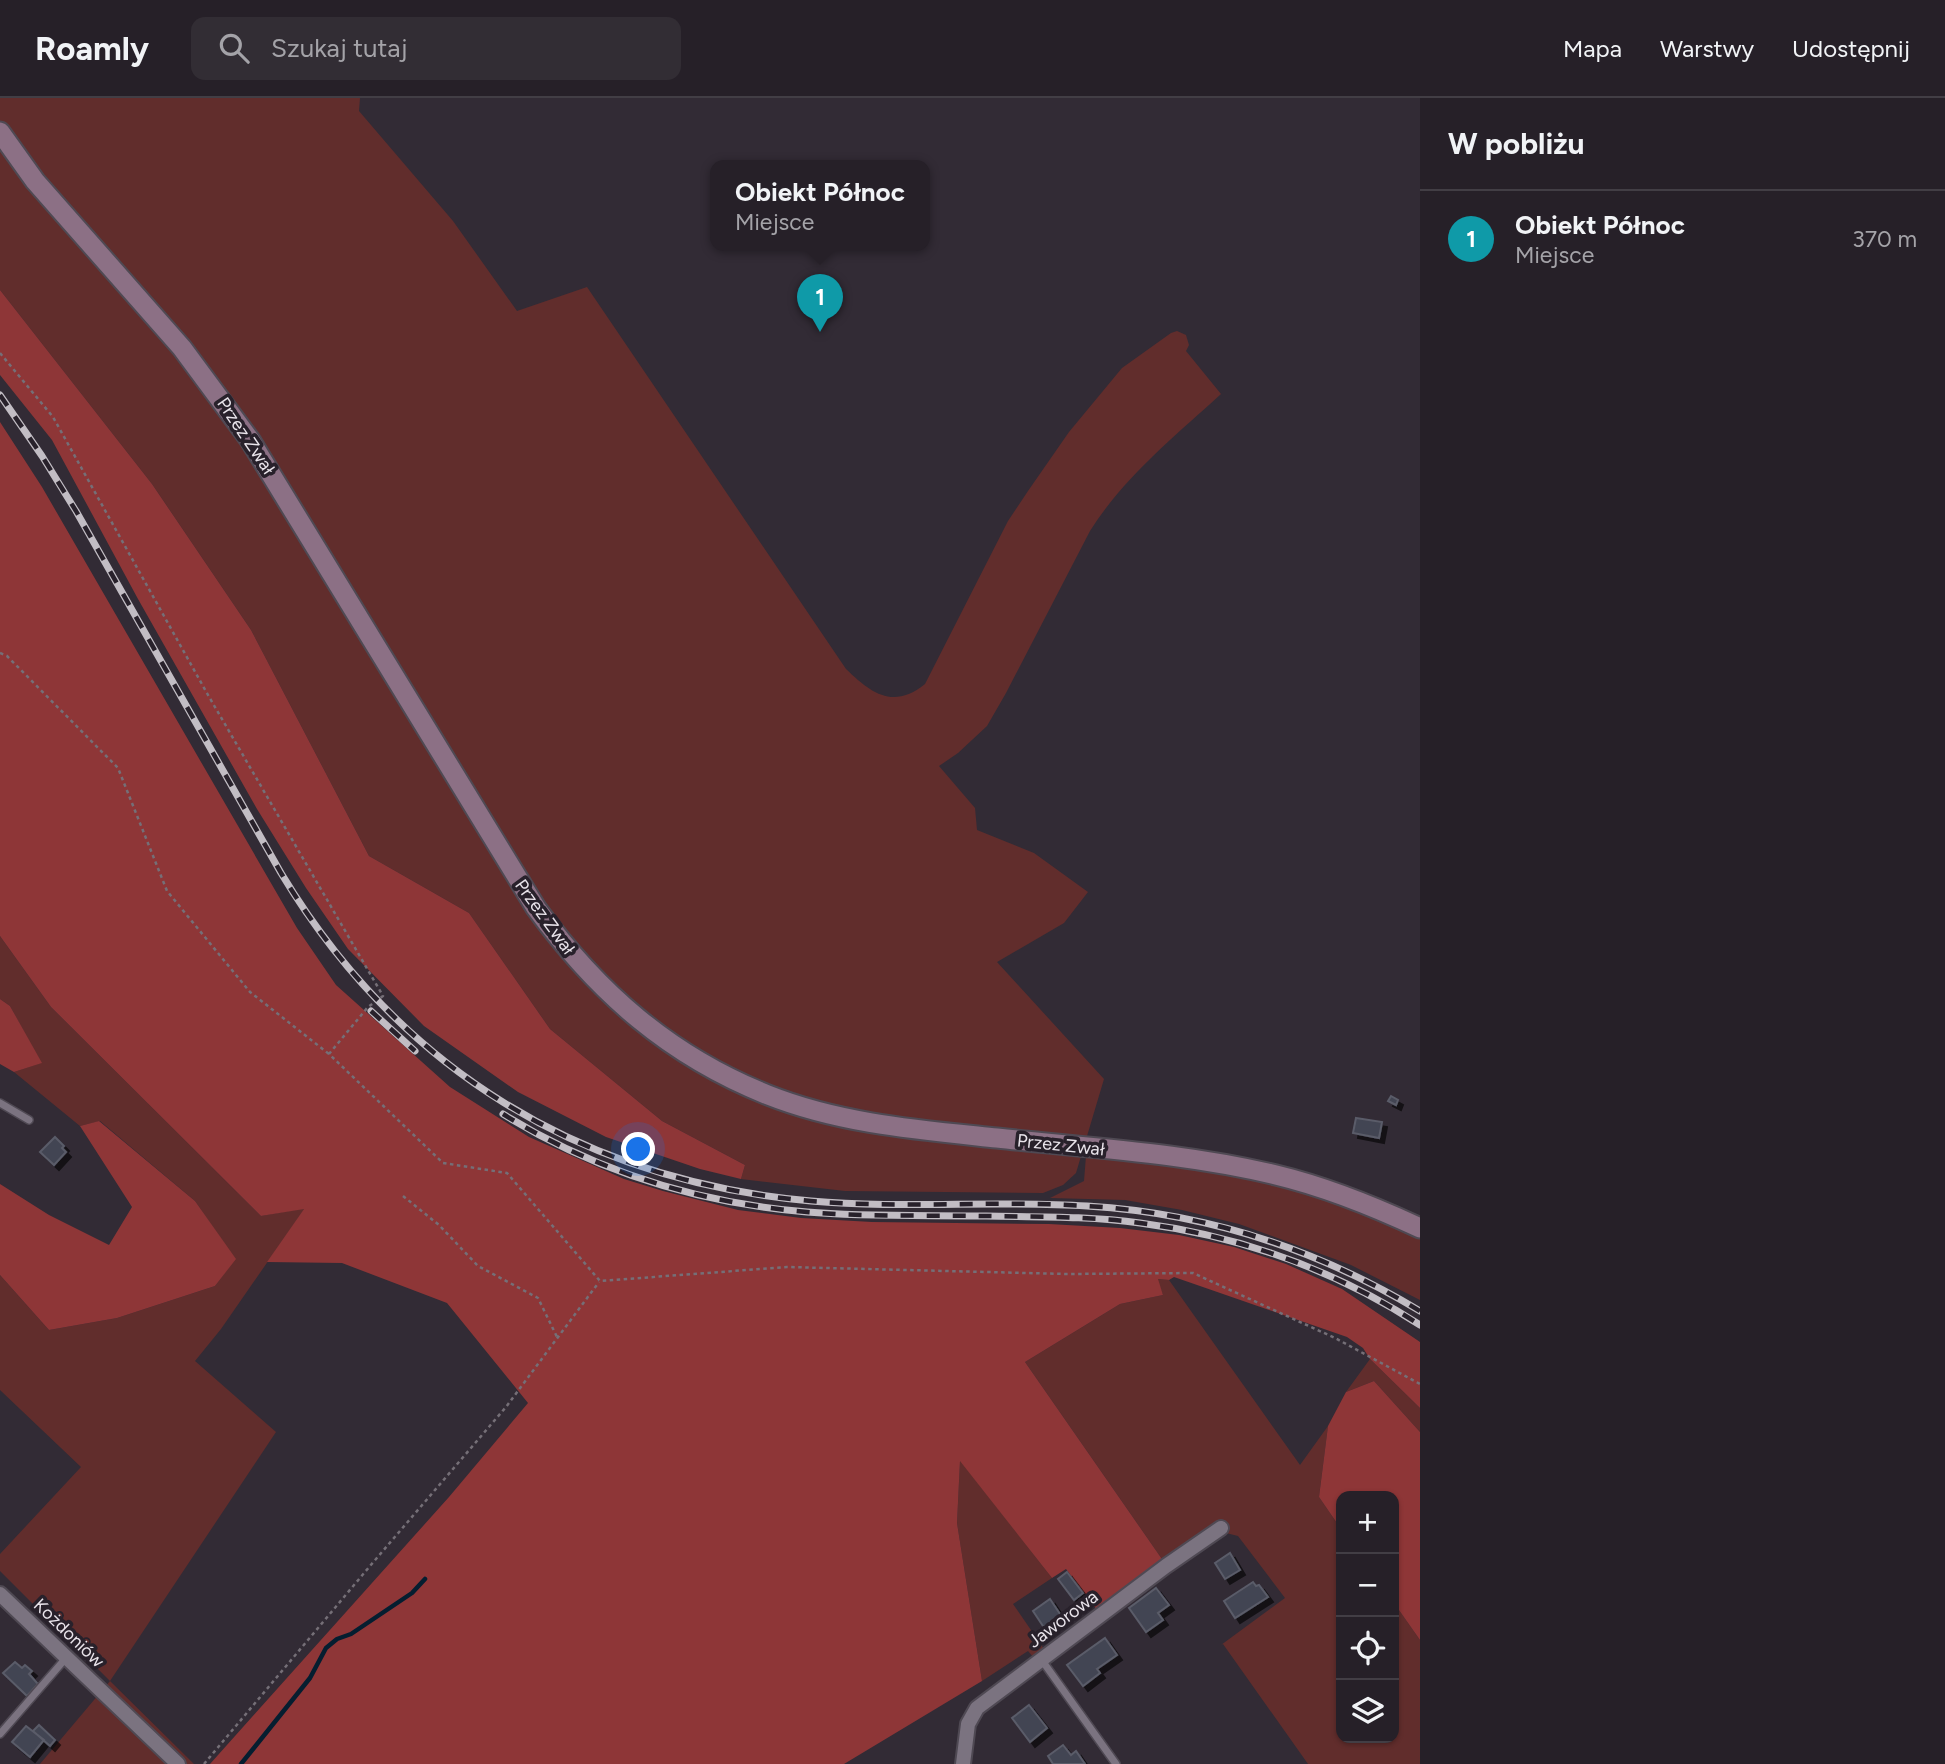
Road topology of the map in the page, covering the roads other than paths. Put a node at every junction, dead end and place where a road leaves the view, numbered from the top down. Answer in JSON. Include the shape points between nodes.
{"nodes":[{"id":1,"x":0,"y":132,"type":"edge"},
{"id":2,"x":0,"y":1103,"type":"edge"},
{"id":3,"x":29,"y":1120,"type":"dead end"},
{"id":4,"x":1420,"y":1228,"type":"edge"},
{"id":5,"x":1221,"y":1528,"type":"dead end"},
{"id":6,"x":0,"y":1594,"type":"edge"},
{"id":7,"x":66,"y":1658,"type":"junction"},
{"id":8,"x":1041,"y":1659,"type":"junction"},
{"id":9,"x":0,"y":1734,"type":"edge"},
{"id":10,"x":178,"y":1764,"type":"edge"},
{"id":11,"x":963,"y":1764,"type":"edge"},
{"id":12,"x":1116,"y":1764,"type":"edge"}],
"edges":[{"from":1,"to":4,"type":"street","name":"Przez Zwał","via":[[35,181],[182,348],[250,440],[536,908],[582,967],[656,1034],[749,1087],[835,1116],[1257,1171],[1335,1193]]},
{"from":2,"to":3,"type":"lane"},
{"from":5,"to":8,"type":"street","name":"Jaworowa"},
{"from":6,"to":7,"type":"street","name":"Kożdoniów"},
{"from":7,"to":9,"type":"lane"},
{"from":7,"to":10,"type":"street","name":"Kożdoniów"},
{"from":8,"to":11,"type":"street","name":"Jaworowa","via":[[976,1708],[968,1724]]},
{"from":8,"to":12,"type":"lane"}]}
